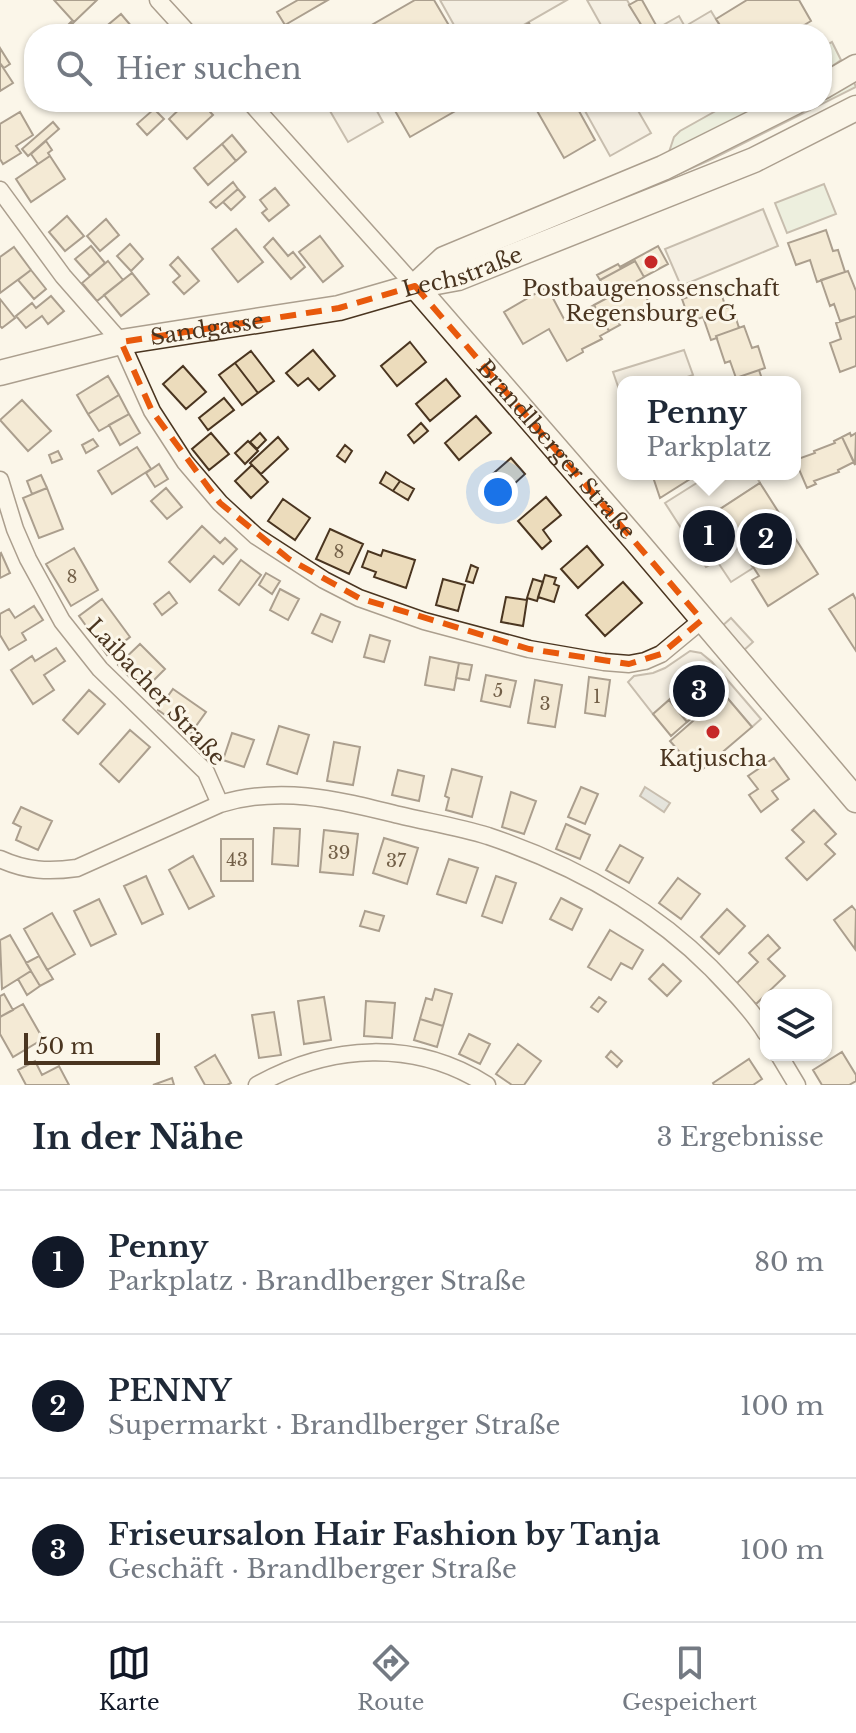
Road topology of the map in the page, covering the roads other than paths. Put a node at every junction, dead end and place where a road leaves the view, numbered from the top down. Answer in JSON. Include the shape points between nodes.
{"nodes":[{"id":1,"x":158,"y":0,"type":"edge"},
{"id":2,"x":180,"y":24,"type":"edge"},
{"id":3,"x":856,"y":67,"type":"edge"},
{"id":4,"x":832,"y":81,"type":"edge"},
{"id":5,"x":856,"y":108,"type":"edge"},
{"id":6,"x":259,"y":112,"type":"edge"},
{"id":7,"x":775,"y":112,"type":"edge"},
{"id":8,"x":0,"y":190,"type":"edge"},
{"id":9,"x":415,"y":286,"type":"junction"},
{"id":10,"x":121,"y":342,"type":"junction"},
{"id":11,"x":0,"y":373,"type":"edge"},
{"id":12,"x":0,"y":480,"type":"edge"},
{"id":13,"x":702,"y":620,"type":"junction"},
{"id":14,"x":856,"y":800,"type":"edge"},
{"id":15,"x":220,"y":804,"type":"junction"},
{"id":16,"x":0,"y":859,"type":"edge"},
{"id":17,"x":760,"y":1026,"type":"edge"},
{"id":18,"x":783,"y":1061,"type":"edge"},
{"id":19,"x":257,"y":1085,"type":"edge"},
{"id":20,"x":487,"y":1085,"type":"edge"},
{"id":21,"x":797,"y":1085,"type":"edge"}],
"edges":[{"from":1,"to":2,"type":"street"},
{"from":3,"to":4,"type":"street"},
{"from":5,"to":9,"type":"street","name":"Lechstraße","via":[[754,160],[458,278]]},
{"from":6,"to":9,"type":"street","name":"Brandlberger Straße"},
{"from":7,"to":9,"type":"street","name":"Lechstraße","via":[[663,168],[444,259]]},
{"from":8,"to":10,"type":"street","via":[[63,276]]},
{"from":9,"to":10,"type":"street","name":"Sandgasse","via":[[339,308]]},
{"from":9,"to":13,"type":"street","name":"Brandlberger Straße"},
{"from":10,"to":11,"type":"street","name":"Sandgasse"},
{"from":10,"to":13,"type":"street","via":[[152,411],[220,503],[289,559],[359,598],[529,649],[629,664],[661,654]]},
{"from":12,"to":15,"type":"street","name":"Laibacher Straße","via":[[28,559],[62,621],[100,669],[206,772]]},
{"from":13,"to":14,"type":"street","name":"Brandlberger Straße"},
{"from":15,"to":16,"type":"street","via":[[77,868],[34,870]]},
{"from":15,"to":17,"type":"street","via":[[243,797],[318,795],[486,836],[539,855],[638,907],[687,945]]},
{"from":18,"to":21,"type":"street"},
{"from":19,"to":20,"type":"street","via":[[311,1061],[378,1051],[438,1062]]}]}
